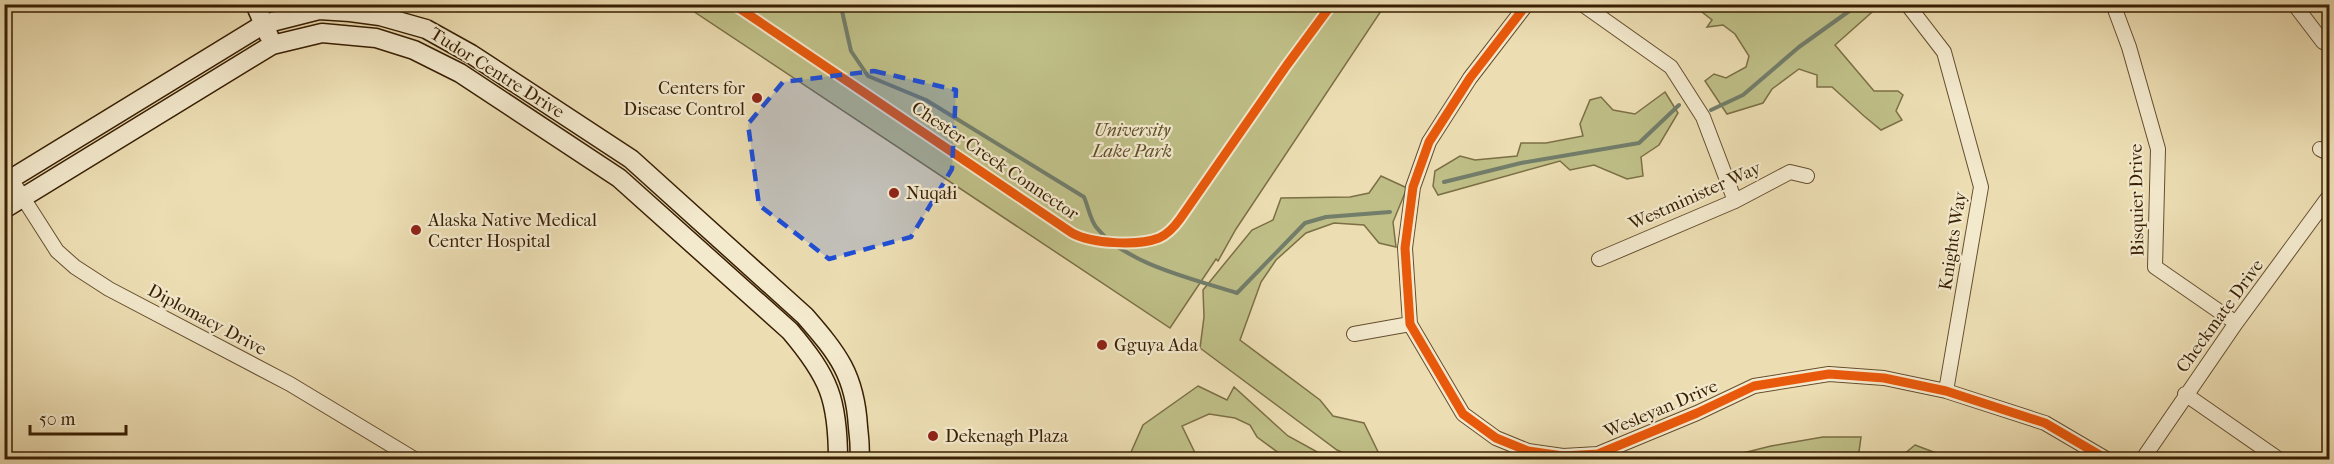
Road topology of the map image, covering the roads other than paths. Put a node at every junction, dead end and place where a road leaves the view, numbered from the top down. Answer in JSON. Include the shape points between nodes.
{"nodes":[{"id":1,"x":255,"y":4,"type":"edge"},
{"id":2,"x":1527,"y":4,"type":"edge"},
{"id":3,"x":1581,"y":4,"type":"edge"},
{"id":4,"x":1907,"y":4,"type":"edge"},
{"id":5,"x":2112,"y":4,"type":"edge"},
{"id":6,"x":2294,"y":4,"type":"edge"},
{"id":7,"x":264,"y":24,"type":"junction"},
{"id":8,"x":2330,"y":44,"type":"edge"},
{"id":9,"x":272,"y":45,"type":"junction"},
{"id":10,"x":1807,"y":176,"type":"dead end"},
{"id":11,"x":8,"y":181,"type":"edge"},
{"id":12,"x":24,"y":197,"type":"junction"},
{"id":13,"x":2329,"y":197,"type":"edge"},
{"id":14,"x":1736,"y":201,"type":"junction"},
{"id":15,"x":4,"y":209,"type":"edge"},
{"id":16,"x":1599,"y":259,"type":"dead end"},
{"id":17,"x":2236,"y":323,"type":"junction"},
{"id":18,"x":1410,"y":324,"type":"junction"},
{"id":19,"x":1354,"y":334,"type":"dead end"},
{"id":20,"x":1946,"y":391,"type":"junction"},
{"id":21,"x":2185,"y":394,"type":"junction"},
{"id":22,"x":1599,"y":457,"type":"edge"},
{"id":23,"x":416,"y":459,"type":"edge"},
{"id":24,"x":838,"y":459,"type":"edge"},
{"id":25,"x":859,"y":459,"type":"edge"},
{"id":26,"x":2108,"y":459,"type":"edge"},
{"id":27,"x":2142,"y":459,"type":"edge"},
{"id":28,"x":2280,"y":459,"type":"edge"}],
"edges":[{"from":1,"to":7,"type":"street"},
{"from":2,"to":18,"type":"street","name":"Wesleyan Drive","via":[[1470,78],[1429,142],[1413,188],[1405,248]]},
{"from":3,"to":14,"type":"street","via":[[1671,67],[1703,117]]},
{"from":4,"to":20,"type":"street","name":"Knights Way","via":[[1944,52],[1981,187]]},
{"from":5,"to":17,"type":"street","name":"Bisquier Drive","via":[[2129,46],[2158,149],[2156,267]]},
{"from":6,"to":8,"type":"street","via":[[2323,42]]},
{"from":7,"to":9,"type":"street"},
{"from":7,"to":11,"type":"street","name":"Tudor Centre Drive"},
{"from":7,"to":25,"type":"street","name":"Tudor Centre Drive","via":[[319,10],[380,16],[426,29],[631,159],[805,316],[830,344],[849,376],[857,406]]},
{"from":9,"to":12,"type":"street","name":"Tudor Centre Drive"},
{"from":9,"to":24,"type":"street","name":"Tudor Centre Drive","via":[[322,33],[376,38],[414,50],[460,73],[619,178],[789,331],[812,357],[828,385],[835,410]]},
{"from":10,"to":14,"type":"street","name":"Westminister Way","via":[[1790,172]]},
{"from":11,"to":12,"type":"street","name":"Diplomacy Drive"},
{"from":12,"to":15,"type":"street","name":"Tudor Centre Drive"},
{"from":12,"to":23,"type":"street","name":"Diplomacy Drive","via":[[57,251],[75,267],[109,289],[290,384]]},
{"from":13,"to":17,"type":"street","name":"Checkmate Drive"},
{"from":14,"to":16,"type":"street","name":"Westminister Way"},
{"from":17,"to":21,"type":"street","name":"Checkmate Drive"},
{"from":18,"to":19,"type":"street"},
{"from":18,"to":22,"type":"street","name":"Wesleyan Drive","via":[[1463,414],[1496,438],[1528,451]]},
{"from":20,"to":22,"type":"street","name":"Wesleyan Drive","via":[[1884,378],[1829,374],[1754,386]]},
{"from":20,"to":26,"type":"street","name":"Wesleyan Drive","via":[[2045,423]]},
{"from":21,"to":27,"type":"street","name":"Checkmate Drive"},
{"from":21,"to":28,"type":"street"}]}
